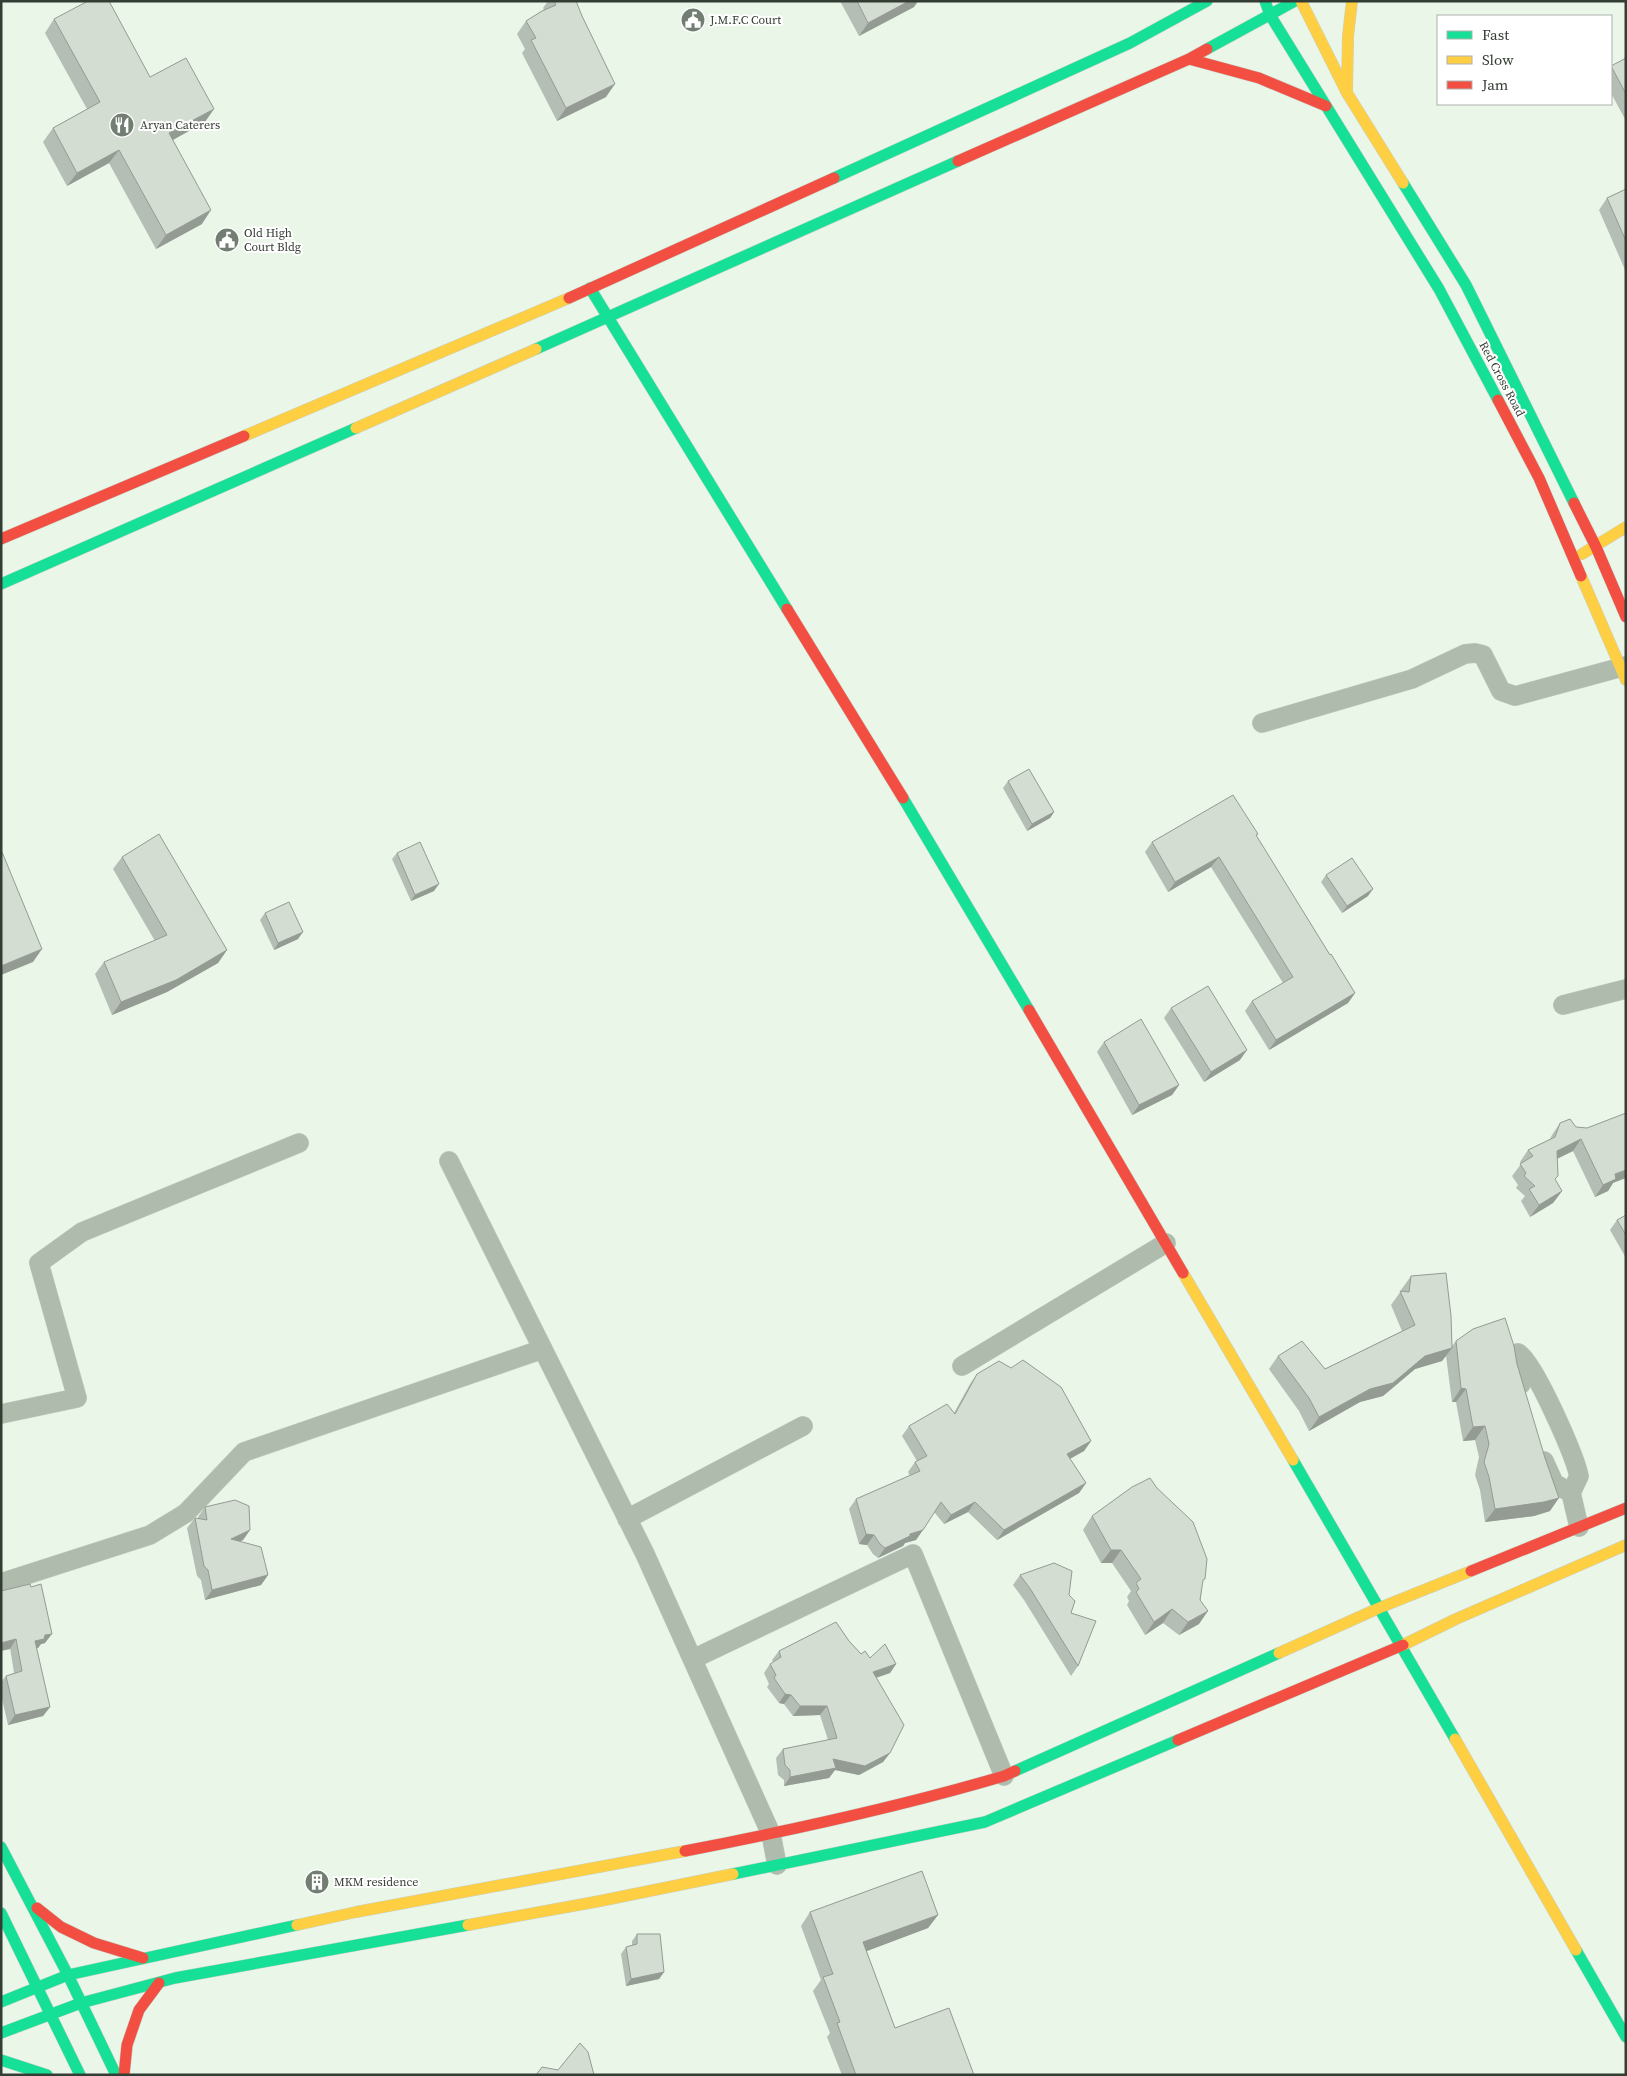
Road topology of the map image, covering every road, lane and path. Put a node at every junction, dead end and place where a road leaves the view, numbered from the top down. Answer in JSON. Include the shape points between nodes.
{"nodes":[{"id":1,"x":1207,"y":1,"type":"edge"},
{"id":2,"x":1265,"y":1,"type":"edge"},
{"id":3,"x":1295,"y":1,"type":"edge"},
{"id":4,"x":1302,"y":1,"type":"edge"},
{"id":5,"x":1352,"y":1,"type":"edge"},
{"id":6,"x":1155,"y":15,"type":"dead end"},
{"id":7,"x":1270,"y":15,"type":"junction"},
{"id":8,"x":1130,"y":43,"type":"junction"},
{"id":9,"x":1189,"y":59,"type":"junction"},
{"id":10,"x":1346,"y":93,"type":"junction"},
{"id":11,"x":1326,"y":106,"type":"junction"},
{"id":12,"x":590,"y":288,"type":"junction"},
{"id":13,"x":608,"y":316,"type":"junction"},
{"id":14,"x":1626,"y":527,"type":"edge"},
{"id":15,"x":1,"y":539,"type":"edge"},
{"id":16,"x":1596,"y":547,"type":"junction"},
{"id":17,"x":1574,"y":558,"type":"junction"},
{"id":18,"x":1,"y":584,"type":"edge"},
{"id":19,"x":1624,"y":613,"type":"edge"},
{"id":20,"x":1624,"y":671,"type":"edge"},
{"id":21,"x":1262,"y":723,"type":"dead end"},
{"id":22,"x":1626,"y":989,"type":"edge"},
{"id":23,"x":1562,"y":1005,"type":"dead end"},
{"id":24,"x":299,"y":1143,"type":"dead end"},
{"id":25,"x":449,"y":1161,"type":"dead end"},
{"id":26,"x":1166,"y":1243,"type":"junction"},
{"id":27,"x":543,"y":1349,"type":"junction"},
{"id":28,"x":962,"y":1366,"type":"dead end"},
{"id":29,"x":1526,"y":1405,"type":"edge"},
{"id":30,"x":1,"y":1414,"type":"edge"},
{"id":31,"x":803,"y":1426,"type":"dead end"},
{"id":32,"x":1538,"y":1444,"type":"edge"},
{"id":33,"x":1571,"y":1493,"type":"junction"},
{"id":34,"x":1626,"y":1508,"type":"edge"},
{"id":35,"x":627,"y":1518,"type":"junction"},
{"id":36,"x":1579,"y":1527,"type":"junction"},
{"id":37,"x":1626,"y":1545,"type":"edge"},
{"id":38,"x":1,"y":1583,"type":"edge"},
{"id":39,"x":1379,"y":1608,"type":"junction"},
{"id":40,"x":1401,"y":1646,"type":"junction"},
{"id":41,"x":694,"y":1659,"type":"junction"},
{"id":42,"x":1004,"y":1776,"type":"junction"},
{"id":43,"x":771,"y":1834,"type":"junction"},
{"id":44,"x":1,"y":1847,"type":"edge"},
{"id":45,"x":777,"y":1865,"type":"junction"},
{"id":46,"x":30,"y":1903,"type":"junction"},
{"id":47,"x":2,"y":1915,"type":"edge"},
{"id":48,"x":1,"y":1937,"type":"edge"},
{"id":49,"x":145,"y":1958,"type":"junction"},
{"id":50,"x":68,"y":1975,"type":"junction"},
{"id":51,"x":158,"y":1982,"type":"junction"},
{"id":52,"x":36,"y":1987,"type":"junction"},
{"id":53,"x":1,"y":2002,"type":"edge"},
{"id":54,"x":81,"y":2003,"type":"junction"},
{"id":55,"x":50,"y":2014,"type":"junction"},
{"id":56,"x":1,"y":2033,"type":"edge"},
{"id":57,"x":1626,"y":2037,"type":"edge"},
{"id":58,"x":1,"y":2060,"type":"edge"},
{"id":59,"x":48,"y":2075,"type":"edge"},
{"id":60,"x":80,"y":2075,"type":"edge"},
{"id":61,"x":116,"y":2075,"type":"edge"},
{"id":62,"x":124,"y":2075,"type":"edge"}],
"edges":[{"from":1,"to":8,"type":"street"},
{"from":2,"to":7,"type":"street","name":"Red Cross Road"},
{"from":3,"to":7,"type":"street"},
{"from":4,"to":10,"type":"street","name":"Red Cross Road"},
{"from":5,"to":10,"type":"street"},
{"from":6,"to":8,"type":"street"},
{"from":7,"to":9,"type":"street"},
{"from":7,"to":11,"type":"street","name":"Red Cross Road"},
{"from":8,"to":12,"type":"street"},
{"from":9,"to":11,"type":"street","via":[[1259,78]]},
{"from":9,"to":13,"type":"street"},
{"from":10,"to":16,"type":"street","name":"Red Cross Road","via":[[1466,285]]},
{"from":11,"to":17,"type":"street","name":"Red Cross Road","via":[[1439,290],[1539,478]]},
{"from":12,"to":13,"type":"street"},
{"from":12,"to":15,"type":"street"},
{"from":13,"to":18,"type":"street"},
{"from":13,"to":26,"type":"street","via":[[955,883]]},
{"from":14,"to":16,"type":"street"},
{"from":16,"to":17,"type":"street"},
{"from":16,"to":19,"type":"street","name":"Red Cross Road"},
{"from":17,"to":20,"type":"street","name":"Red Cross Road"},
{"from":20,"to":21,"type":"street","via":[[1515,696],[1501,691],[1482,656],[1475,652],[1412,679]]},
{"from":22,"to":23,"type":"street"},
{"from":24,"to":30,"type":"street","via":[[82,1232],[39,1263],[77,1398]]},
{"from":25,"to":27,"type":"street"},
{"from":26,"to":28,"type":"street"},
{"from":26,"to":39,"type":"street"},
{"from":27,"to":35,"type":"street"},
{"from":27,"to":38,"type":"street","via":[[244,1452],[186,1513],[150,1535]]},
{"from":29,"to":33,"type":"street","via":[[1516,1361],[1518,1353],[1524,1356],[1542,1389],[1574,1456],[1580,1476]]},
{"from":31,"to":35,"type":"street"},
{"from":32,"to":33,"type":"street","via":[[1554,1483]]},
{"from":33,"to":36,"type":"street"},
{"from":34,"to":36,"type":"street"},
{"from":35,"to":41,"type":"street"},
{"from":36,"to":39,"type":"street"},
{"from":37,"to":40,"type":"street"},
{"from":39,"to":40,"type":"street"},
{"from":39,"to":42,"type":"street"},
{"from":40,"to":45,"type":"street","via":[[985,1822]]},
{"from":40,"to":57,"type":"street"},
{"from":41,"to":42,"type":"street","via":[[913,1554]]},
{"from":41,"to":43,"type":"street"},
{"from":42,"to":43,"type":"street","via":[[948,1794]]},
{"from":43,"to":45,"type":"street"},
{"from":43,"to":49,"type":"street","via":[[356,1912]]},
{"from":44,"to":46,"type":"street"},
{"from":45,"to":51,"type":"street","via":[[590,1903]]},
{"from":46,"to":49,"type":"street","via":[[61,1927],[94,1943]]},
{"from":46,"to":50,"type":"street"},
{"from":47,"to":48,"type":"street"},
{"from":47,"to":52,"type":"street"},
{"from":49,"to":50,"type":"street"},
{"from":50,"to":52,"type":"street"},
{"from":50,"to":54,"type":"street"},
{"from":51,"to":54,"type":"street"},
{"from":51,"to":62,"type":"street","via":[[139,2010],[127,2046]]},
{"from":52,"to":53,"type":"street"},
{"from":52,"to":55,"type":"street"},
{"from":54,"to":55,"type":"street"},
{"from":54,"to":61,"type":"street"},
{"from":55,"to":56,"type":"street"},
{"from":55,"to":60,"type":"street"},
{"from":58,"to":59,"type":"street"}]}
